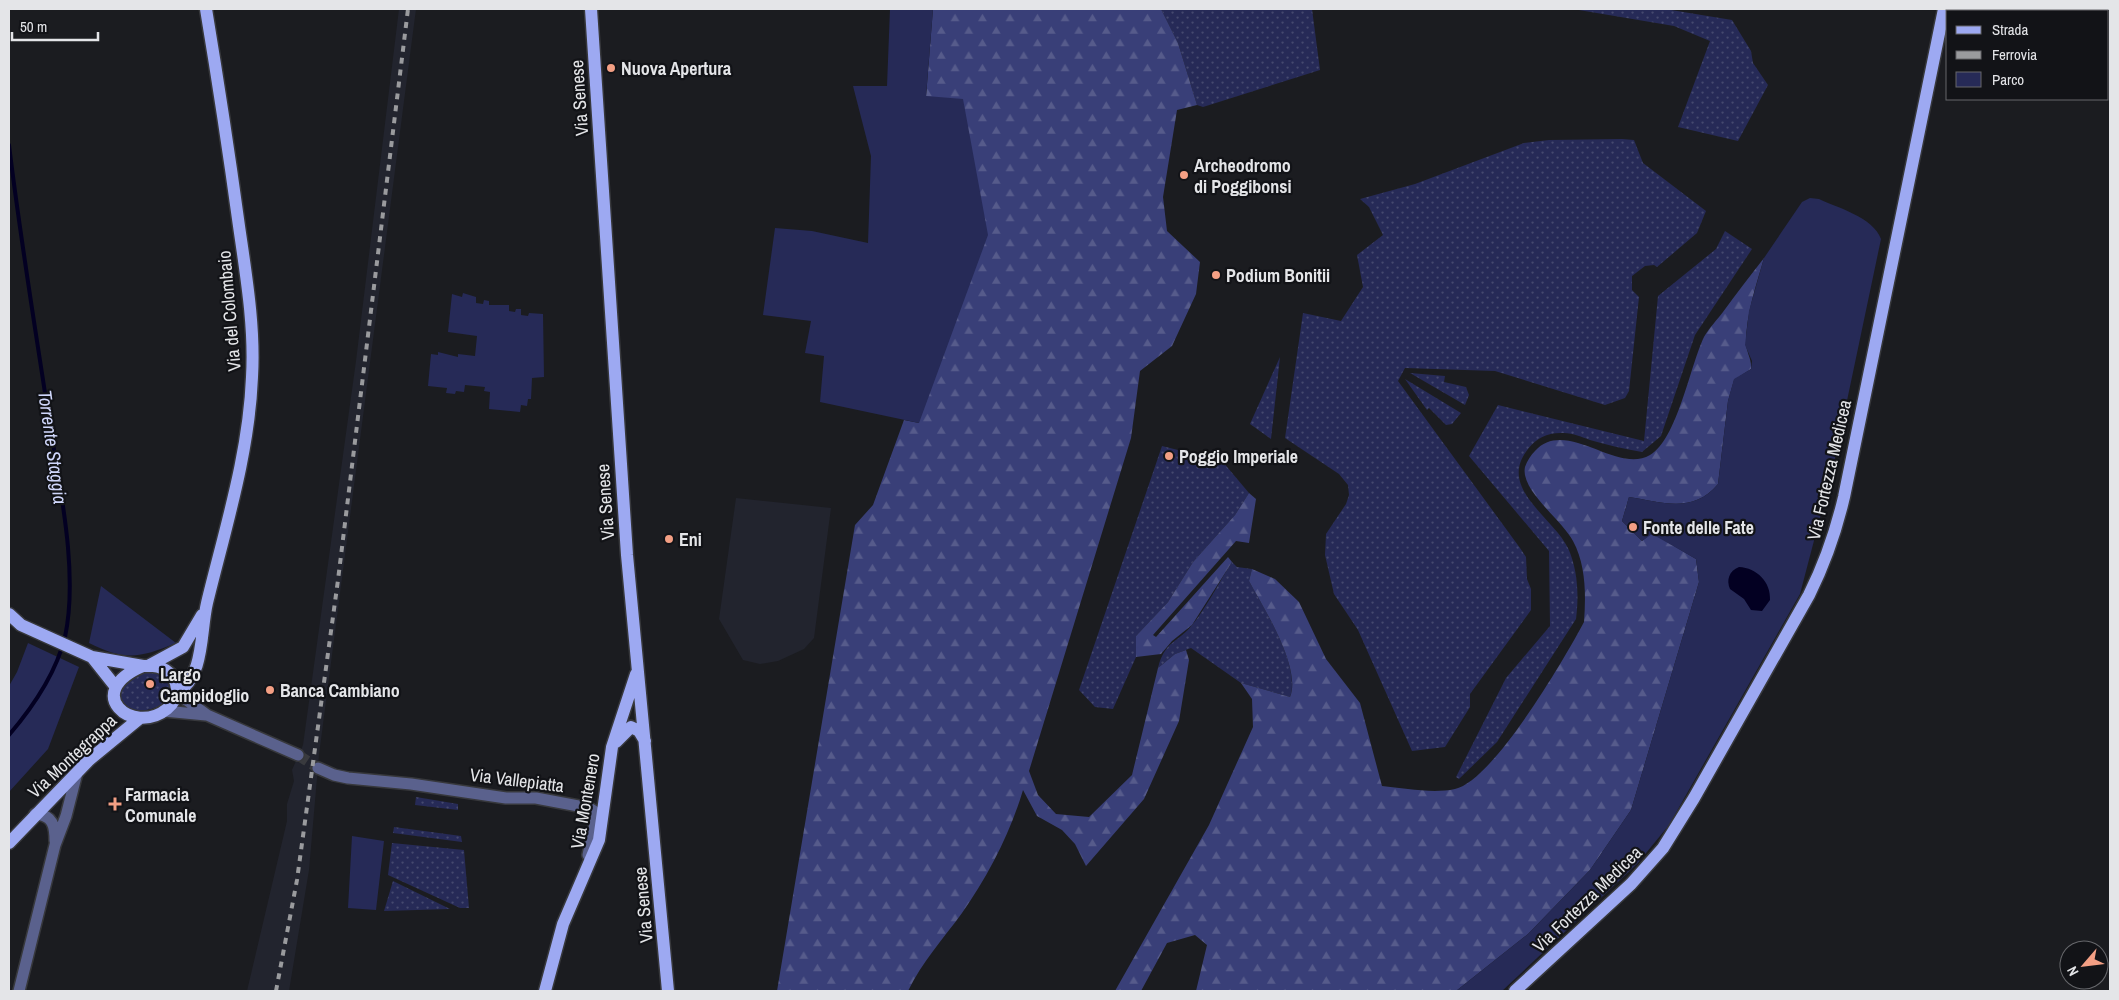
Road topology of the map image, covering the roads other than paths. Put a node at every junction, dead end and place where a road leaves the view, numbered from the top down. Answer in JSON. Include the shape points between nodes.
{"nodes":[{"id":1,"x":206,"y":9,"type":"edge"},
{"id":2,"x":591,"y":9,"type":"edge"},
{"id":3,"x":1944,"y":9,"type":"edge"},
{"id":4,"x":206,"y":608,"type":"junction"},
{"id":5,"x":9,"y":614,"type":"edge"},
{"id":6,"x":15,"y":625,"type":"edge"},
{"id":7,"x":92,"y":657,"type":"junction"},
{"id":8,"x":146,"y":666,"type":"junction"},
{"id":9,"x":637,"y":672,"type":"junction"},
{"id":10,"x":115,"y":686,"type":"junction"},
{"id":11,"x":177,"y":693,"type":"junction"},
{"id":12,"x":164,"y":711,"type":"junction"},
{"id":13,"x":207,"y":715,"type":"junction"},
{"id":14,"x":140,"y":718,"type":"junction"},
{"id":15,"x":645,"y":741,"type":"junction"},
{"id":16,"x":612,"y":747,"type":"junction"},
{"id":17,"x":298,"y":755,"type":"tunnel mouth"},
{"id":18,"x":318,"y":768,"type":"tunnel mouth"},
{"id":19,"x":76,"y":773,"type":"junction"},
{"id":20,"x":35,"y":814,"type":"junction"},
{"id":21,"x":9,"y":843,"type":"edge"},
{"id":22,"x":55,"y":845,"type":"junction"},
{"id":23,"x":564,"y":924,"type":"junction"},
{"id":24,"x":18,"y":991,"type":"edge"},
{"id":25,"x":545,"y":991,"type":"edge"},
{"id":26,"x":668,"y":991,"type":"edge"},
{"id":27,"x":1515,"y":991,"type":"edge"}],
"edges":[{"from":1,"to":4,"type":"main road","name":"Via del Colombaio","via":[[236,203],[253,353],[246,442]]},
{"from":2,"to":9,"type":"main road","name":"Via Senese","via":[[616,407]]},
{"from":3,"to":27,"type":"main road","name":"Via Fortezza Medicea","via":[[1844,497],[1821,571],[1667,842],[1637,878]]},
{"from":4,"to":8,"type":"main road","via":[[183,647]]},
{"from":4,"to":11,"type":"main road","via":[[193,676],[188,685]]},
{"from":5,"to":6,"type":"main road"},
{"from":6,"to":7,"type":"main road"},
{"from":7,"to":8,"type":"main road"},
{"from":7,"to":10,"type":"main road"},
{"from":8,"to":10,"type":"main road","via":[[123,677]]},
{"from":8,"to":11,"type":"main road","via":[[171,673]]},
{"from":9,"to":15,"type":"main road","name":"Via Senese"},
{"from":9,"to":16,"type":"main road","name":"Via Montenero"},
{"from":10,"to":14,"type":"main road","via":[[114,697],[118,706],[129,716]]},
{"from":11,"to":12,"type":"main road"},
{"from":11,"to":13,"type":"street"},
{"from":12,"to":13,"type":"street"},
{"from":12,"to":14,"type":"main road"},
{"from":13,"to":17,"type":"street"},
{"from":14,"to":19,"type":"main road","name":"Via Montegrappa","via":[[102,747]]},
{"from":15,"to":16,"type":"main road","via":[[639,731],[631,727]]},
{"from":15,"to":26,"type":"main road","name":"Via Senese"},
{"from":16,"to":23,"type":"main road","name":"Via Montenero","via":[[599,840]]},
{"from":18,"to":23,"type":"street","name":"Via Vallepiatta","via":[[348,778],[589,808],[595,812],[596,824],[568,899]]},
{"from":19,"to":20,"type":"main road","name":"Via Montegrappa"},
{"from":19,"to":22,"type":"street","via":[[68,810]]},
{"from":20,"to":21,"type":"main road","name":"Via Montegrappa"},
{"from":20,"to":22,"type":"street","via":[[54,823]]},
{"from":22,"to":24,"type":"street"},
{"from":23,"to":25,"type":"main road","name":"Via Montenero"}]}
